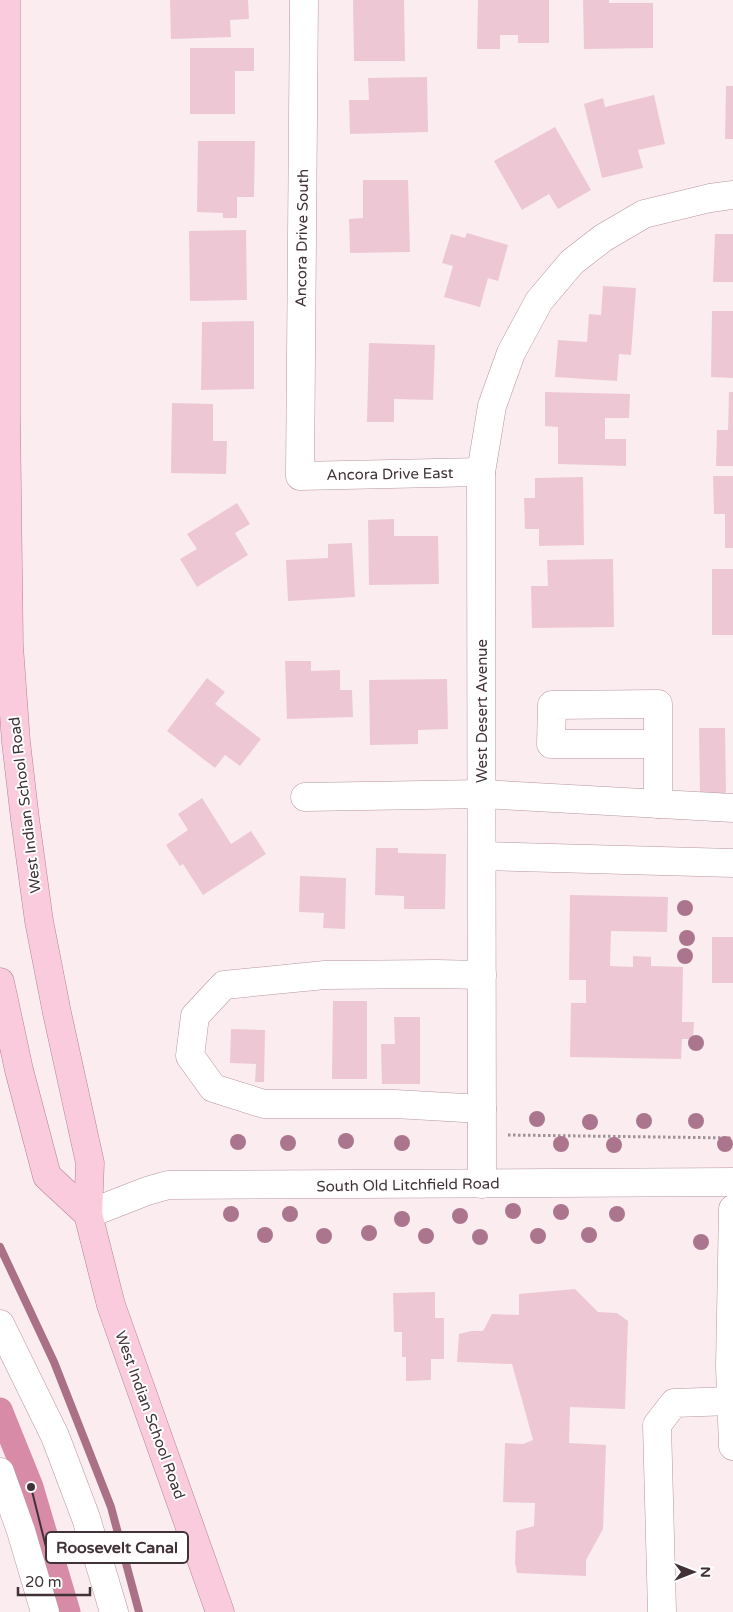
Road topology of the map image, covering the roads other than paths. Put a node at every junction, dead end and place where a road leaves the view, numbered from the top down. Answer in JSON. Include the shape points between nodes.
{"nodes":[{"id":1,"x":6,"y":0,"type":"edge"},
{"id":2,"x":304,"y":0,"type":"edge"},
{"id":3,"x":3,"y":132,"type":"edge"},
{"id":4,"x":733,"y":195,"type":"edge"},
{"id":5,"x":481,"y":472,"type":"junction"},
{"id":6,"x":300,"y":476,"type":"joint"},
{"id":7,"x":7,"y":713,"type":"edge"},
{"id":8,"x":658,"y":744,"type":"junction"},
{"id":9,"x":482,"y":794,"type":"junction"},
{"id":10,"x":306,"y":797,"type":"dead end"},
{"id":11,"x":658,"y":804,"type":"junction"},
{"id":12,"x":733,"y":808,"type":"edge"},
{"id":13,"x":482,"y":856,"type":"junction"},
{"id":14,"x":733,"y":863,"type":"edge"},
{"id":15,"x":482,"y":975,"type":"junction"},
{"id":16,"x":0,"y":982,"type":"edge"},
{"id":17,"x":482,"y":1122,"type":"junction"},
{"id":18,"x":733,"y":1182,"type":"edge"},
{"id":19,"x":482,"y":1184,"type":"junction"},
{"id":20,"x":733,"y":1209,"type":"edge"},
{"id":21,"x":88,"y":1214,"type":"junction"},
{"id":22,"x":0,"y":1324,"type":"edge"},
{"id":23,"x":731,"y":1401,"type":"junction"},
{"id":24,"x":733,"y":1446,"type":"edge"},
{"id":25,"x":0,"y":1472,"type":"edge"},
{"id":26,"x":45,"y":1612,"type":"edge"},
{"id":27,"x":114,"y":1612,"type":"edge"},
{"id":28,"x":220,"y":1612,"type":"edge"},
{"id":29,"x":662,"y":1612,"type":"edge"}],
"edges":[{"from":1,"to":3,"type":"main road","name":"West Indian School Road"},
{"from":2,"to":6,"type":"street","name":"Ancora Drive South"},
{"from":3,"to":7,"type":"main road","name":"West Indian School Road"},
{"from":4,"to":5,"type":"street","name":"West Desert Avenue","via":[[644,214],[603,238],[572,262],[539,301],[511,353],[492,406]]},
{"from":5,"to":6,"type":"street","name":"Ancora Drive East"},
{"from":5,"to":9,"type":"street","name":"West Desert Avenue"},
{"from":7,"to":21,"type":"main road","name":"West Indian School Road","via":[[16,742],[39,921],[90,1163]]},
{"from":8,"to":8,"type":"street","via":[[658,704],[552,706],[551,744]]},
{"from":8,"to":11,"type":"street"},
{"from":9,"to":10,"type":"street"},
{"from":9,"to":11,"type":"street"},
{"from":9,"to":13,"type":"street","name":"West Desert Avenue"},
{"from":11,"to":12,"type":"street"},
{"from":13,"to":14,"type":"street"},
{"from":13,"to":15,"type":"street","name":"West Desert Avenue"},
{"from":15,"to":17,"type":"street","name":"West Desert Avenue"},
{"from":15,"to":17,"type":"street","via":[[325,975],[224,985],[195,1016],[190,1056],[213,1088],[264,1104],[395,1104]]},
{"from":16,"to":21,"type":"main road","via":[[47,1176]]},
{"from":17,"to":19,"type":"street","name":"West Desert Avenue"},
{"from":18,"to":19,"type":"street","name":"South Old Litchfield Road"},
{"from":19,"to":21,"type":"street","name":"South Old Litchfield Road","via":[[168,1186]]},
{"from":20,"to":23,"type":"street"},
{"from":21,"to":28,"type":"main road","name":"West Indian School Road","via":[[111,1305]]},
{"from":22,"to":27,"type":"street","via":[[55,1436],[86,1518]]},
{"from":23,"to":24,"type":"street"},
{"from":23,"to":29,"type":"street","via":[[674,1403],[657,1425]]},
{"from":25,"to":26,"type":"street"}]}
